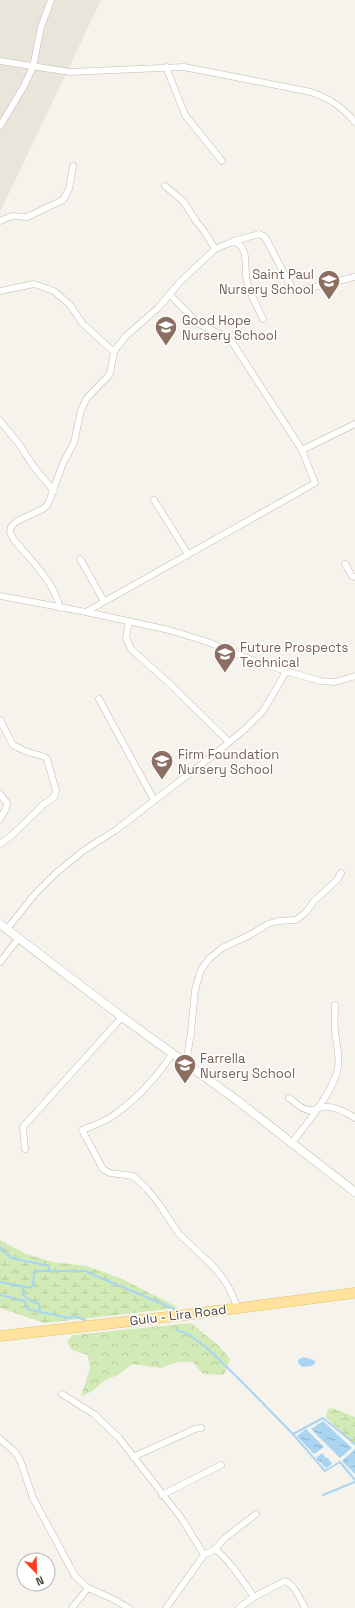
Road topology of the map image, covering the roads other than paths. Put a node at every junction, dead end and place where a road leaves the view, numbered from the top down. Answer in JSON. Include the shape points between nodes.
{"nodes":[{"id":1,"x":51,"y":0,"type":"edge"},
{"id":2,"x":0,"y":61,"type":"edge"},
{"id":3,"x":33,"y":67,"type":"junction"},
{"id":4,"x":166,"y":67,"type":"junction"},
{"id":5,"x":355,"y":122,"type":"edge"},
{"id":6,"x":0,"y":126,"type":"edge"},
{"id":7,"x":222,"y":161,"type":"dead end"},
{"id":8,"x":73,"y":166,"type":"dead end"},
{"id":9,"x":165,"y":186,"type":"dead end"},
{"id":10,"x":0,"y":221,"type":"edge"},
{"id":11,"x":234,"y":241,"type":"junction"},
{"id":12,"x":215,"y":249,"type":"junction"},
{"id":13,"x":355,"y":277,"type":"edge"},
{"id":14,"x":0,"y":291,"type":"edge"},
{"id":15,"x":170,"y":294,"type":"junction"},
{"id":16,"x":263,"y":319,"type":"dead end"},
{"id":17,"x":114,"y":352,"type":"junction"},
{"id":18,"x":0,"y":420,"type":"edge"},
{"id":19,"x":355,"y":424,"type":"edge"},
{"id":20,"x":302,"y":450,"type":"junction"},
{"id":21,"x":54,"y":491,"type":"junction"},
{"id":22,"x":154,"y":500,"type":"dead end"},
{"id":23,"x":188,"y":554,"type":"junction"},
{"id":24,"x":80,"y":559,"type":"dead end"},
{"id":25,"x":345,"y":564,"type":"dead end"},
{"id":26,"x":355,"y":577,"type":"edge"},
{"id":27,"x":0,"y":596,"type":"edge"},
{"id":28,"x":104,"y":601,"type":"junction"},
{"id":29,"x":60,"y":608,"type":"junction"},
{"id":30,"x":86,"y":612,"type":"junction"},
{"id":31,"x":129,"y":621,"type":"junction"},
{"id":32,"x":286,"y":672,"type":"junction"},
{"id":33,"x":355,"y":676,"type":"edge"},
{"id":34,"x":99,"y":699,"type":"dead end"},
{"id":35,"x":0,"y":720,"type":"edge"},
{"id":36,"x":229,"y":742,"type":"junction"},
{"id":37,"x":0,"y":794,"type":"edge"},
{"id":38,"x":154,"y":800,"type":"junction"},
{"id":39,"x":0,"y":819,"type":"edge"},
{"id":40,"x":0,"y":844,"type":"edge"},
{"id":41,"x":341,"y":873,"type":"dead end"},
{"id":42,"x":0,"y":924,"type":"edge"},
{"id":43,"x":7,"y":929,"type":"junction"},
{"id":44,"x":19,"y":938,"type":"junction"},
{"id":45,"x":0,"y":962,"type":"edge"},
{"id":46,"x":335,"y":1005,"type":"dead end"},
{"id":47,"x":122,"y":1017,"type":"junction"},
{"id":48,"x":173,"y":1053,"type":"junction"},
{"id":49,"x":186,"y":1063,"type":"junction"},
{"id":50,"x":289,"y":1098,"type":"dead end"},
{"id":51,"x":319,"y":1108,"type":"junction"},
{"id":52,"x":355,"y":1118,"type":"edge"},
{"id":53,"x":291,"y":1144,"type":"junction"},
{"id":54,"x":25,"y":1149,"type":"dead end"},
{"id":55,"x":355,"y":1192,"type":"edge"},
{"id":56,"x":355,"y":1293,"type":"edge"},
{"id":57,"x":238,"y":1308,"type":"junction"},
{"id":58,"x":0,"y":1336,"type":"edge"},
{"id":59,"x":62,"y":1394,"type":"dead end"},
{"id":60,"x":201,"y":1428,"type":"dead end"},
{"id":61,"x":0,"y":1439,"type":"edge"},
{"id":62,"x":133,"y":1457,"type":"junction"},
{"id":63,"x":221,"y":1466,"type":"dead end"},
{"id":64,"x":162,"y":1495,"type":"junction"},
{"id":65,"x":256,"y":1514,"type":"dead end"},
{"id":66,"x":215,"y":1549,"type":"junction"},
{"id":67,"x":204,"y":1555,"type":"junction"},
{"id":68,"x":88,"y":1588,"type":"junction"},
{"id":69,"x":254,"y":1597,"type":"junction"},
{"id":70,"x":72,"y":1608,"type":"edge"},
{"id":71,"x":129,"y":1608,"type":"edge"},
{"id":72,"x":166,"y":1608,"type":"edge"},
{"id":73,"x":239,"y":1608,"type":"edge"},
{"id":74,"x":305,"y":1608,"type":"edge"}],
"edges":[{"from":1,"to":3,"type":"street","via":[[41,27]]},
{"from":2,"to":3,"type":"street"},
{"from":3,"to":4,"type":"street","via":[[70,72]]},
{"from":3,"to":6,"type":"street"},
{"from":4,"to":5,"type":"street","via":[[184,67],[311,92],[329,98]]},
{"from":4,"to":7,"type":"street","via":[[185,115]]},
{"from":8,"to":10,"type":"street","via":[[69,189],[63,200],[27,217],[12,216]]},
{"from":9,"to":12,"type":"street","via":[[183,201]]},
{"from":11,"to":12,"type":"street"},
{"from":11,"to":13,"type":"street","via":[[259,234],[265,237],[294,292]]},
{"from":11,"to":16,"type":"street","via":[[240,245],[246,258],[247,281]]},
{"from":12,"to":15,"type":"street"},
{"from":14,"to":17,"type":"street","via":[[34,284],[54,291],[70,305],[83,324]]},
{"from":15,"to":17,"type":"street","via":[[148,318],[126,336]]},
{"from":15,"to":20,"type":"street","via":[[199,324],[232,342]]},
{"from":17,"to":21,"type":"street","via":[[110,374],[87,398],[80,410],[77,435]]},
{"from":18,"to":21,"type":"street"},
{"from":19,"to":20,"type":"street"},
{"from":20,"to":23,"type":"street","via":[[316,483]]},
{"from":21,"to":29,"type":"street","via":[[47,507],[17,521],[10,532],[52,589]]},
{"from":22,"to":23,"type":"street"},
{"from":23,"to":28,"type":"street"},
{"from":24,"to":28,"type":"street"},
{"from":25,"to":26,"type":"street"},
{"from":27,"to":29,"type":"street"},
{"from":28,"to":30,"type":"street"},
{"from":29,"to":30,"type":"street"},
{"from":30,"to":31,"type":"street"},
{"from":31,"to":32,"type":"street","via":[[188,635]]},
{"from":31,"to":36,"type":"street","via":[[126,638],[131,649]]},
{"from":32,"to":33,"type":"street","via":[[328,682]]},
{"from":32,"to":36,"type":"street","via":[[262,711]]},
{"from":34,"to":38,"type":"street"},
{"from":35,"to":40,"type":"street","via":[[13,744],[25,751],[45,756],[50,764],[56,791],[54,797]]},
{"from":36,"to":38,"type":"street"},
{"from":37,"to":39,"type":"street","via":[[7,803]]},
{"from":38,"to":43,"type":"street","via":[[56,873]]},
{"from":41,"to":49,"type":"street","via":[[296,920],[268,924],[222,948],[209,959],[201,970],[195,990]]},
{"from":42,"to":43,"type":"street"},
{"from":43,"to":44,"type":"street"},
{"from":44,"to":45,"type":"street"},
{"from":44,"to":47,"type":"street"},
{"from":46,"to":51,"type":"street","via":[[338,1068]]},
{"from":47,"to":48,"type":"street"},
{"from":47,"to":54,"type":"street","via":[[23,1127]]},
{"from":48,"to":49,"type":"street"},
{"from":48,"to":57,"type":"street","via":[[159,1073],[135,1098],[110,1118],[82,1130],[103,1169],[110,1173],[133,1176],[147,1189],[179,1234],[221,1276]]},
{"from":49,"to":53,"type":"street"},
{"from":50,"to":51,"type":"street","via":[[303,1108]]},
{"from":51,"to":52,"type":"street","via":[[337,1108]]},
{"from":51,"to":53,"type":"street"},
{"from":53,"to":55,"type":"street"},
{"from":56,"to":57,"type":"main road","name":"Gulu - Lira Road"},
{"from":57,"to":58,"type":"main road","name":"Gulu - Lira Road"},
{"from":59,"to":62,"type":"street","via":[[94,1414]]},
{"from":60,"to":62,"type":"street"},
{"from":61,"to":68,"type":"street","via":[[20,1460],[30,1493],[62,1555],[75,1576]]},
{"from":62,"to":64,"type":"street"},
{"from":63,"to":64,"type":"street"},
{"from":64,"to":67,"type":"street","via":[[182,1518]]},
{"from":65,"to":66,"type":"street"},
{"from":66,"to":67,"type":"street"},
{"from":66,"to":69,"type":"street","via":[[224,1556]]},
{"from":67,"to":72,"type":"street"},
{"from":68,"to":70,"type":"street"},
{"from":68,"to":71,"type":"street"},
{"from":69,"to":73,"type":"street"},
{"from":69,"to":74,"type":"street","via":[[285,1581],[293,1586]]}]}
